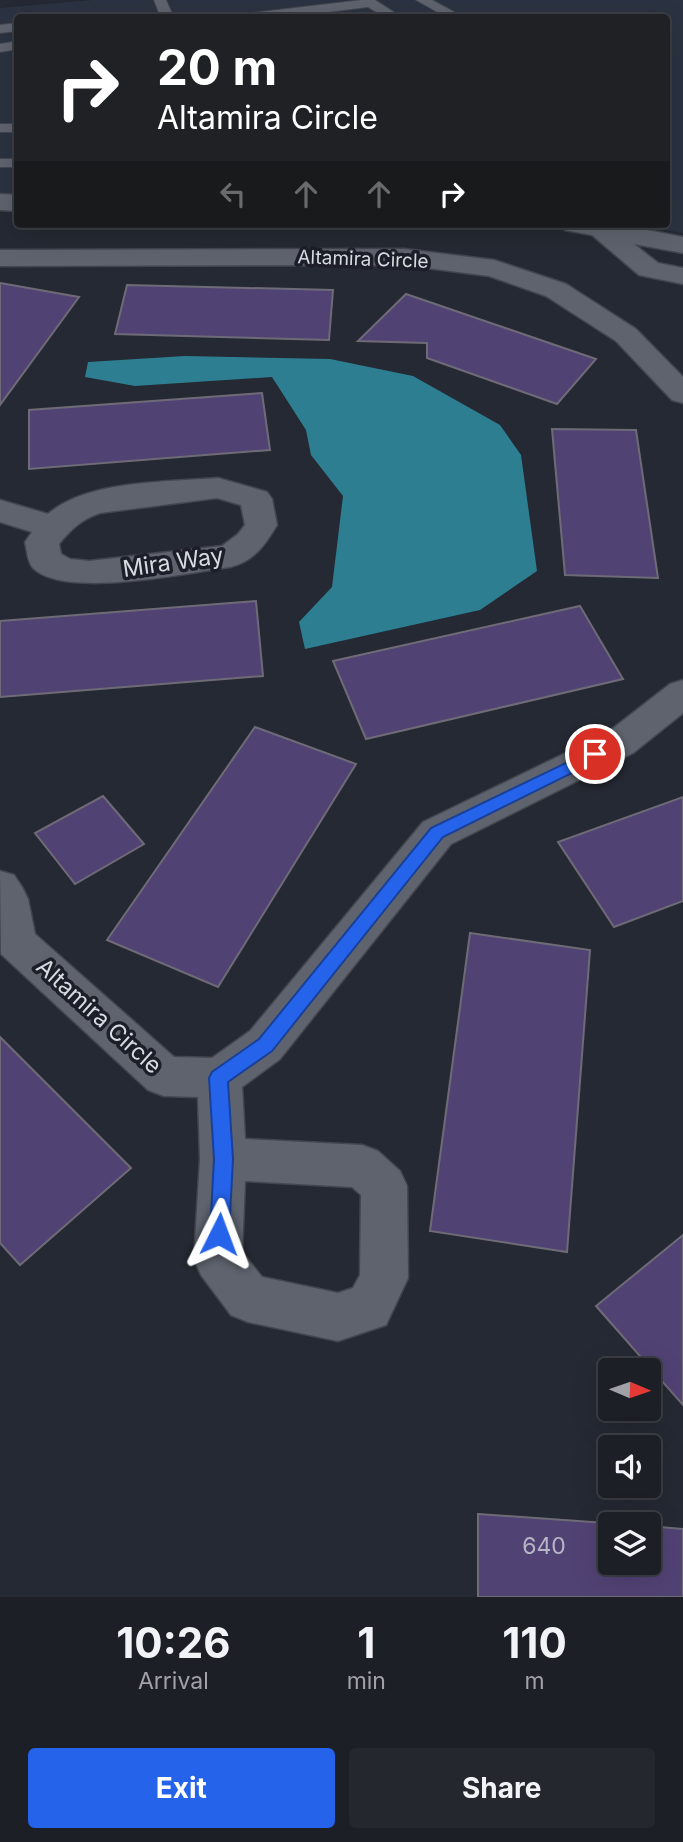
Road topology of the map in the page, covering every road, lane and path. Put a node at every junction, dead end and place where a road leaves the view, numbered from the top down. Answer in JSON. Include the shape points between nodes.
{"nodes":[{"id":1,"x":398,"y":0,"type":"edge"},
{"id":2,"x":422,"y":0,"type":"edge"},
{"id":3,"x":370,"y":3,"type":"junction"},
{"id":4,"x":242,"y":10,"type":"edge"},
{"id":5,"x":390,"y":14,"type":"edge"},
{"id":6,"x":451,"y":14,"type":"edge"},
{"id":7,"x":592,"y":228,"type":"edge"},
{"id":8,"x":601,"y":230,"type":"junction"},
{"id":9,"x":683,"y":245,"type":"edge"},
{"id":10,"x":0,"y":258,"type":"edge"},
{"id":11,"x":683,"y":276,"type":"edge"},
{"id":12,"x":683,"y":394,"type":"edge"},
{"id":13,"x":0,"y":511,"type":"edge"},
{"id":14,"x":55,"y":526,"type":"junction"},
{"id":15,"x":683,"y":692,"type":"edge"},
{"id":16,"x":0,"y":887,"type":"edge"},
{"id":17,"x":219,"y":1078,"type":"junction"},
{"id":18,"x":223,"y":1159,"type":"dead end"}],
"edges":[{"from":1,"to":3,"type":"lane"},
{"from":2,"to":6,"type":"lane"},
{"from":3,"to":4,"type":"lane"},
{"from":3,"to":5,"type":"lane"},
{"from":7,"to":8,"type":"street"},
{"from":8,"to":9,"type":"street"},
{"from":8,"to":11,"type":"street","via":[[649,269]]},
{"from":10,"to":12,"type":"street","name":"Altamira Circle","via":[[404,257],[494,268],[556,290],[626,335]]},
{"from":13,"to":14,"type":"street"},
{"from":14,"to":14,"type":"street","name":"Mira Way","via":[[43,542],[45,560],[62,570],[89,573],[230,556],[250,542],[261,525],[256,499],[218,488],[79,509]]},
{"from":15,"to":17,"type":"street","via":[[620,743],[437,833],[265,1045]]},
{"from":16,"to":17,"type":"street","name":"Altamira Circle","via":[[8,899],[16,943],[164,1076]]},
{"from":17,"to":18,"type":"street"}]}
